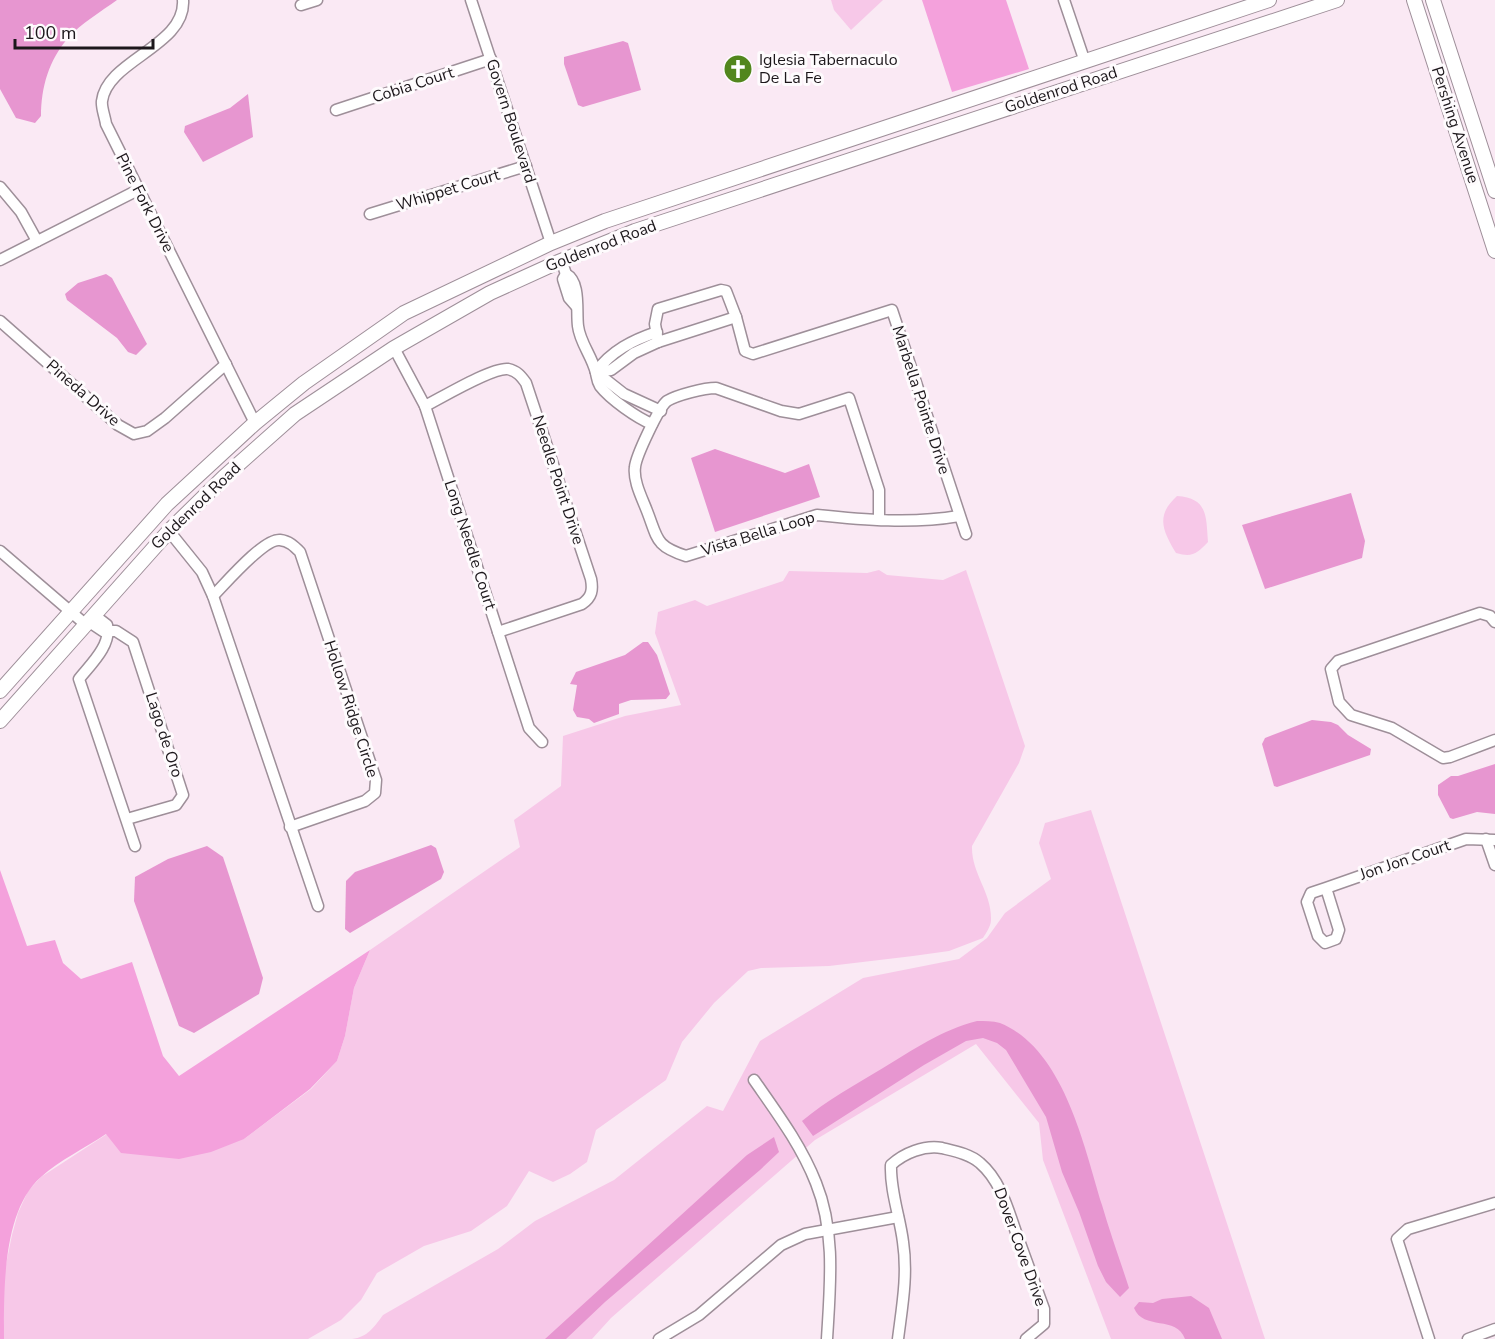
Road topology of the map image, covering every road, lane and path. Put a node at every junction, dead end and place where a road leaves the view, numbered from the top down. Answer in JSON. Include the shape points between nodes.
{"nodes":[{"id":1,"x":183,"y":0,"type":"edge"},
{"id":2,"x":317,"y":0,"type":"edge"},
{"id":3,"x":471,"y":0,"type":"edge"},
{"id":4,"x":1064,"y":0,"type":"edge"},
{"id":5,"x":1269,"y":0,"type":"edge"},
{"id":6,"x":1337,"y":0,"type":"edge"},
{"id":7,"x":1414,"y":0,"type":"edge"},
{"id":8,"x":1433,"y":0,"type":"edge"},
{"id":9,"x":301,"y":5,"type":"dead end"},
{"id":10,"x":1254,"y":5,"type":"junction"},
{"id":11,"x":491,"y":59,"type":"junction"},
{"id":12,"x":1084,"y":62,"type":"junction"},
{"id":13,"x":1118,"y":72,"type":"junction"},
{"id":14,"x":949,"y":107,"type":"junction"},
{"id":15,"x":336,"y":110,"type":"dead end"},
{"id":16,"x":939,"y":131,"type":"junction"},
{"id":17,"x":822,"y":149,"type":"junction"},
{"id":18,"x":843,"y":163,"type":"junction"},
{"id":19,"x":526,"y":166,"type":"junction"},
{"id":20,"x":0,"y":187,"type":"edge"},
{"id":21,"x":138,"y":190,"type":"junction"},
{"id":22,"x":1495,"y":191,"type":"edge"},
{"id":23,"x":693,"y":212,"type":"junction"},
{"id":24,"x":370,"y":214,"type":"dead end"},
{"id":25,"x":587,"y":228,"type":"junction"},
{"id":26,"x":37,"y":241,"type":"junction"},
{"id":27,"x":551,"y":243,"type":"junction"},
{"id":28,"x":1495,"y":251,"type":"edge"},
{"id":29,"x":0,"y":260,"type":"edge"},
{"id":30,"x":561,"y":260,"type":"junction"},
{"id":31,"x":529,"y":275,"type":"junction"},
{"id":32,"x":736,"y":316,"type":"junction"},
{"id":33,"x":0,"y":321,"type":"edge"},
{"id":34,"x":658,"y":337,"type":"junction"},
{"id":35,"x":394,"y":348,"type":"junction"},
{"id":36,"x":226,"y":364,"type":"junction"},
{"id":37,"x":596,"y":372,"type":"junction"},
{"id":38,"x":425,"y":406,"type":"junction"},
{"id":39,"x":661,"y":411,"type":"junction"},
{"id":40,"x":255,"y":423,"type":"junction"},
{"id":41,"x":652,"y":424,"type":"junction"},
{"id":42,"x":959,"y":516,"type":"junction"},
{"id":43,"x":879,"y":519,"type":"junction"},
{"id":44,"x":168,"y":531,"type":"junction"},
{"id":45,"x":966,"y":534,"type":"dead end"},
{"id":46,"x":1,"y":554,"type":"edge"},
{"id":47,"x":213,"y":596,"type":"junction"},
{"id":48,"x":70,"y":611,"type":"junction"},
{"id":49,"x":89,"y":620,"type":"junction"},
{"id":50,"x":1495,"y":622,"type":"edge"},
{"id":51,"x":108,"y":630,"type":"junction"},
{"id":52,"x":498,"y":632,"type":"junction"},
{"id":53,"x":0,"y":691,"type":"edge"},
{"id":54,"x":0,"y":720,"type":"edge"},
{"id":55,"x":1495,"y":740,"type":"edge"},
{"id":56,"x":542,"y":742,"type":"dead end"},
{"id":57,"x":127,"y":819,"type":"junction"},
{"id":58,"x":290,"y":827,"type":"junction"},
{"id":59,"x":1490,"y":839,"type":"edge"},
{"id":60,"x":135,"y":846,"type":"dead end"},
{"id":61,"x":1495,"y":865,"type":"edge"},
{"id":62,"x":1326,"y":888,"type":"junction"},
{"id":63,"x":318,"y":906,"type":"dead end"},
{"id":64,"x":754,"y":1080,"type":"dead end"},
{"id":65,"x":1494,"y":1207,"type":"edge"},
{"id":66,"x":898,"y":1217,"type":"junction"},
{"id":67,"x":828,"y":1230,"type":"junction"},
{"id":68,"x":1495,"y":1329,"type":"edge"},
{"id":69,"x":1029,"y":1337,"type":"edge"},
{"id":70,"x":659,"y":1339,"type":"edge"},
{"id":71,"x":827,"y":1339,"type":"edge"},
{"id":72,"x":898,"y":1339,"type":"edge"},
{"id":73,"x":1429,"y":1339,"type":"edge"},
{"id":74,"x":1468,"y":1339,"type":"edge"}],
"edges":[{"from":1,"to":21,"type":"street","name":"Pine Fork Drive","via":[[184,9],[175,27],[121,71],[102,101],[106,124]]},
{"from":2,"to":9,"type":"street"},
{"from":3,"to":11,"type":"street","name":"Govern Boulevard"},
{"from":4,"to":12,"type":"street"},
{"from":5,"to":10,"type":"main road","name":"Goldenrod Road"},
{"from":6,"to":13,"type":"main road","name":"Goldenrod Road"},
{"from":7,"to":28,"type":"main road","name":"Pershing Avenue"},
{"from":8,"to":22,"type":"main road","name":"Pershing Avenue"},
{"from":10,"to":12,"type":"main road","name":"Goldenrod Road"},
{"from":10,"to":13,"type":"main road","via":[[1232,22],[1125,57]]},
{"from":11,"to":15,"type":"street","name":"Cobia Court"},
{"from":11,"to":19,"type":"street","name":"Govern Boulevard"},
{"from":12,"to":14,"type":"main road","name":"Goldenrod Road"},
{"from":12,"to":16,"type":"main road","via":[[1072,81],[954,119]]},
{"from":13,"to":16,"type":"main road","name":"Goldenrod Road"},
{"from":14,"to":17,"type":"main road","name":"Goldenrod Road"},
{"from":14,"to":18,"type":"main road","via":[[936,121],[848,149]]},
{"from":16,"to":18,"type":"main road","name":"Goldenrod Road"},
{"from":17,"to":23,"type":"main road","via":[[815,165],[714,198]]},
{"from":17,"to":25,"type":"main road","name":"Goldenrod Road"},
{"from":18,"to":23,"type":"main road","name":"Goldenrod Road"},
{"from":19,"to":24,"type":"street","name":"Whippet Court"},
{"from":19,"to":27,"type":"street","name":"Govern Boulevard"},
{"from":20,"to":26,"type":"street","via":[[21,212]]},
{"from":21,"to":26,"type":"street"},
{"from":21,"to":36,"type":"street","name":"Pine Fork Drive"},
{"from":23,"to":30,"type":"main road","name":"Goldenrod Road"},
{"from":25,"to":27,"type":"main road","name":"Goldenrod Road"},
{"from":25,"to":30,"type":"main road"},
{"from":26,"to":29,"type":"street"},
{"from":27,"to":31,"type":"main road"},
{"from":27,"to":40,"type":"main road","name":"Goldenrod Road","via":[[405,313],[304,383]]},
{"from":30,"to":31,"type":"main road","name":"Goldenrod Road"},
{"from":30,"to":37,"type":"street","via":[[578,296],[582,342]]},
{"from":31,"to":35,"type":"main road","name":"Goldenrod Road"},
{"from":32,"to":34,"type":"street"},
{"from":32,"to":34,"type":"street","name":"Marbella Pointe Drive","via":[[726,291],[721,290],[658,309]]},
{"from":32,"to":42,"type":"street","name":"Marbella Pointe Drive","via":[[745,351],[753,354],[892,310]]},
{"from":33,"to":36,"type":"street","name":"Pineda Drive","via":[[118,425],[134,434],[147,431],[165,418]]},
{"from":34,"to":37,"type":"street","via":[[605,359]]},
{"from":35,"to":38,"type":"street","name":"Long Needle Court"},
{"from":35,"to":44,"type":"main road","name":"Goldenrod Road","via":[[295,414]]},
{"from":36,"to":40,"type":"street","name":"Pine Fork Drive"},
{"from":37,"to":39,"type":"street","via":[[624,394]]},
{"from":37,"to":41,"type":"street","via":[[597,381],[607,394]]},
{"from":38,"to":52,"type":"street","name":"Long Needle Court"},
{"from":38,"to":52,"type":"street","name":"Needle Point Drive","via":[[487,374],[506,369],[518,373],[526,383],[591,579],[590,598],[582,604]]},
{"from":39,"to":41,"type":"street","name":"Vista Bella Loop"},
{"from":39,"to":43,"type":"street","name":"Vista Bella Loop","via":[[666,402],[706,388],[799,414],[849,398],[879,490]]},
{"from":40,"to":48,"type":"main road","name":"Goldenrod Road","via":[[166,504]]},
{"from":41,"to":43,"type":"street","name":"Vista Bella Loop","via":[[635,466],[636,480],[659,543],[668,550],[686,556],[817,515]]},
{"from":42,"to":43,"type":"street","name":"Vista Bella Loop","via":[[928,522]]},
{"from":42,"to":45,"type":"street","name":"Marbella Pointe Drive"},
{"from":44,"to":47,"type":"street","via":[[202,572]]},
{"from":44,"to":49,"type":"main road","name":"Goldenrod Road"},
{"from":46,"to":48,"type":"street","name":"Lago de Oro"},
{"from":47,"to":58,"type":"street"},
{"from":47,"to":58,"type":"street","name":"Hollow Ridge Circle","via":[[265,545],[278,539],[300,552],[376,780],[375,793],[365,801]]},
{"from":48,"to":49,"type":"street","name":"Lago de Oro"},
{"from":48,"to":53,"type":"main road","name":"Goldenrod Road"},
{"from":49,"to":51,"type":"street","name":"Lago de Oro","via":[[103,631]]},
{"from":49,"to":54,"type":"main road","name":"Goldenrod Road"},
{"from":50,"to":55,"type":"street","via":[[1480,613],[1338,661],[1331,669],[1339,702],[1351,715],[1392,728],[1443,758]]},
{"from":51,"to":57,"type":"street","via":[[103,648],[79,679]]},
{"from":51,"to":57,"type":"street","name":"Lago de Oro","via":[[133,642],[183,795],[176,805]]},
{"from":52,"to":56,"type":"street","name":"Long Needle Court","via":[[529,728]]},
{"from":57,"to":60,"type":"street"},
{"from":58,"to":63,"type":"street"},
{"from":59,"to":61,"type":"street","name":"Jon Jon Court"},
{"from":59,"to":62,"type":"street","name":"Jon Jon Court","via":[[1466,839]]},
{"from":62,"to":62,"type":"street","name":"Jon Jon Court","via":[[1311,893],[1307,902],[1318,936],[1325,943],[1336,939],[1340,930]]},
{"from":64,"to":67,"type":"street","via":[[797,1143],[817,1184]]},
{"from":65,"to":73,"type":"street","via":[[1408,1229],[1397,1239]]},
{"from":66,"to":67,"type":"street"},
{"from":66,"to":69,"type":"street","name":"Dover Cove Drive","via":[[891,1165],[909,1152],[935,1147],[978,1160],[992,1174],[1002,1193],[1044,1309],[1044,1324]]},
{"from":66,"to":72,"type":"street","via":[[905,1276]]},
{"from":67,"to":70,"type":"street","via":[[805,1234],[781,1245],[699,1315]]},
{"from":67,"to":71,"type":"street"},
{"from":68,"to":74,"type":"street"}]}
